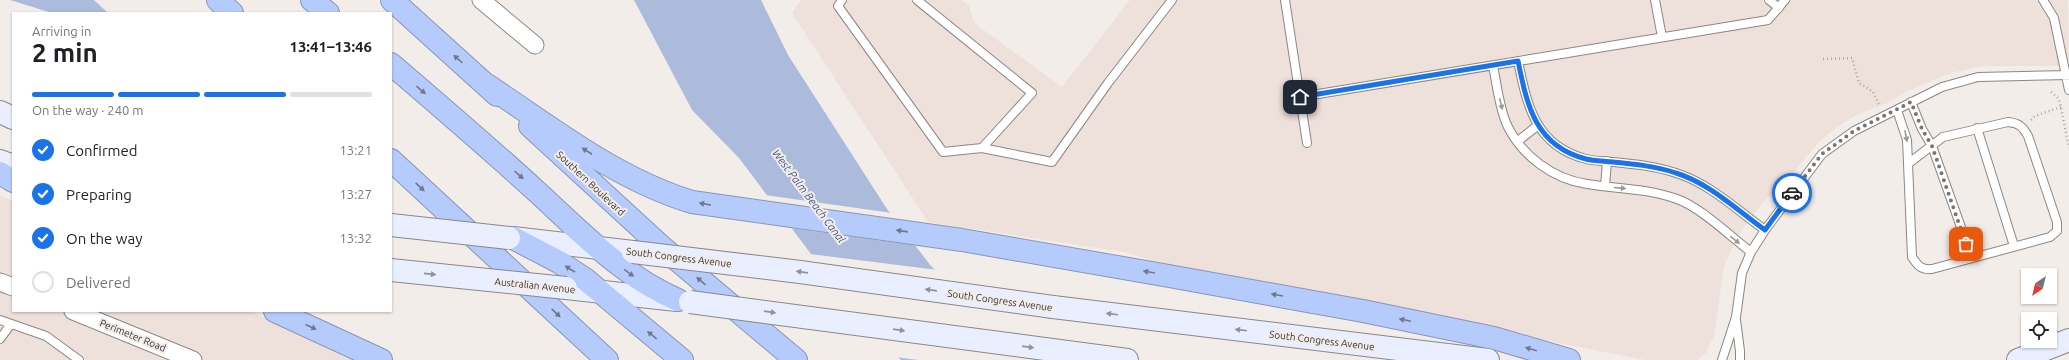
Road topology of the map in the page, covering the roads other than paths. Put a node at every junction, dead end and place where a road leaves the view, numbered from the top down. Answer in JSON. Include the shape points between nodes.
{"nodes":[{"id":1,"x":218,"y":0,"type":"edge"},
{"id":2,"x":312,"y":0,"type":"edge"},
{"id":3,"x":392,"y":0,"type":"edge"},
{"id":4,"x":481,"y":0,"type":"edge"},
{"id":5,"x":842,"y":0,"type":"edge"},
{"id":6,"x":917,"y":0,"type":"edge"},
{"id":7,"x":1172,"y":0,"type":"edge"},
{"id":8,"x":1285,"y":0,"type":"edge"},
{"id":9,"x":1655,"y":0,"type":"edge"},
{"id":10,"x":1769,"y":0,"type":"edge"},
{"id":11,"x":1785,"y":0,"type":"edge"},
{"id":12,"x":2043,"y":0,"type":"edge"},
{"id":13,"x":1779,"y":8,"type":"junction"},
{"id":14,"x":231,"y":12,"type":"edge"},
{"id":15,"x":327,"y":12,"type":"edge"},
{"id":16,"x":1662,"y":37,"type":"junction"},
{"id":17,"x":535,"y":44,"type":"dead end"},
{"id":18,"x":1518,"y":61,"type":"junction"},
{"id":19,"x":392,"y":65,"type":"edge"},
{"id":20,"x":1493,"y":66,"type":"junction"},
{"id":21,"x":2068,"y":76,"type":"edge"},
{"id":22,"x":487,"y":85,"type":"junction"},
{"id":23,"x":2069,"y":90,"type":"edge"},
{"id":24,"x":1300,"y":97,"type":"junction"},
{"id":25,"x":1911,"y":102,"type":"junction"},
{"id":26,"x":1897,"y":110,"type":"junction"},
{"id":27,"x":0,"y":112,"type":"edge"},
{"id":28,"x":12,"y":118,"type":"edge"},
{"id":29,"x":1537,"y":126,"type":"junction"},
{"id":30,"x":1977,"y":128,"type":"junction"},
{"id":31,"x":1518,"y":141,"type":"junction"},
{"id":32,"x":1307,"y":143,"type":"dead end"},
{"id":33,"x":1932,"y":146,"type":"junction"},
{"id":34,"x":982,"y":148,"type":"junction"},
{"id":35,"x":0,"y":161,"type":"edge"},
{"id":36,"x":392,"y":161,"type":"edge"},
{"id":37,"x":1607,"y":161,"type":"junction"},
{"id":38,"x":1909,"y":163,"type":"junction"},
{"id":39,"x":12,"y":166,"type":"edge"},
{"id":40,"x":0,"y":173,"type":"edge"},
{"id":41,"x":12,"y":180,"type":"edge"},
{"id":42,"x":1604,"y":186,"type":"junction"},
{"id":43,"x":392,"y":225,"type":"edge"},
{"id":44,"x":1765,"y":230,"type":"junction"},
{"id":45,"x":511,"y":238,"type":"junction"},
{"id":46,"x":2014,"y":246,"type":"junction"},
{"id":47,"x":599,"y":247,"type":"junction"},
{"id":48,"x":1751,"y":252,"type":"junction"},
{"id":49,"x":1972,"y":258,"type":"junction"},
{"id":50,"x":392,"y":270,"type":"edge"},
{"id":51,"x":0,"y":282,"type":"edge"},
{"id":52,"x":12,"y":287,"type":"edge"},
{"id":53,"x":602,"y":292,"type":"junction"},
{"id":54,"x":684,"y":301,"type":"junction"},
{"id":55,"x":75,"y":312,"type":"edge"},
{"id":56,"x":277,"y":312,"type":"edge"},
{"id":57,"x":1736,"y":317,"type":"junction"},
{"id":58,"x":0,"y":320,"type":"edge"},
{"id":59,"x":11,"y":324,"type":"junction"},
{"id":60,"x":0,"y":339,"type":"edge"},
{"id":61,"x":2069,"y":340,"type":"edge"},
{"id":62,"x":79,"y":360,"type":"edge"},
{"id":63,"x":193,"y":360,"type":"edge"},
{"id":64,"x":381,"y":360,"type":"edge"},
{"id":65,"x":607,"y":360,"type":"edge"},
{"id":66,"x":682,"y":360,"type":"edge"},
{"id":67,"x":796,"y":360,"type":"edge"},
{"id":68,"x":1127,"y":360,"type":"edge"},
{"id":69,"x":1488,"y":360,"type":"edge"},
{"id":70,"x":1569,"y":360,"type":"edge"},
{"id":71,"x":1722,"y":360,"type":"edge"},
{"id":72,"x":1740,"y":360,"type":"edge"},
{"id":73,"x":2018,"y":360,"type":"edge"}],
"edges":[{"from":1,"to":14,"type":"highway"},
{"from":2,"to":15,"type":"highway"},
{"from":22,"to":3,"type":"highway","name":"Southern Boulevard","one_way":true},
{"from":4,"to":17,"type":"street"},
{"from":5,"to":34,"type":"lane","via":[[838,6],[943,152]]},
{"from":6,"to":34,"type":"lane","via":[[1032,93]]},
{"from":7,"to":34,"type":"lane","via":[[1108,83],[1052,162]]},
{"from":8,"to":24,"type":"lane"},
{"from":9,"to":16,"type":"lane"},
{"from":10,"to":13,"type":"lane"},
{"from":11,"to":13,"type":"lane"},
{"from":12,"to":21,"type":"lane","via":[[2054,18]]},
{"from":13,"to":16,"type":"lane","via":[[1768,20]]},
{"from":16,"to":18,"type":"lane"},
{"from":18,"to":20,"type":"lane"},
{"from":18,"to":29,"type":"lane","via":[[1526,101]]},
{"from":19,"to":47,"type":"highway","one_way":true},
{"from":20,"to":24,"type":"lane"},
{"from":20,"to":31,"type":"lane","one_way":true,"via":[[1507,124]]},
{"from":21,"to":23,"type":"lane"},
{"from":21,"to":25,"type":"lane","via":[[1978,77],[1942,87]]},
{"from":67,"to":22,"type":"highway","name":"Southern Boulevard","one_way":true,"via":[[651,238]]},
{"from":70,"to":22,"type":"highway","one_way":true,"via":[[1494,338],[1363,311],[940,237],[692,202],[649,187],[605,163]]},
{"from":24,"to":32,"type":"lane"},
{"from":25,"to":26,"type":"lane"},
{"from":25,"to":33,"type":"lane"},
{"from":26,"to":38,"type":"lane","one_way":true,"via":[[1905,130]]},
{"from":26,"to":44,"type":"lane","via":[[1854,131],[1822,154]]},
{"from":27,"to":28,"type":"main road"},
{"from":29,"to":31,"type":"lane"},
{"from":29,"to":37,"type":"lane","via":[[1566,152],[1586,159]]},
{"from":30,"to":33,"type":"lane","via":[[1943,137]]},
{"from":30,"to":46,"type":"lane"},
{"from":30,"to":46,"type":"lane","via":[[2008,122],[2024,128],[2056,222],[2057,231],[2050,237]]},
{"from":31,"to":42,"type":"lane","via":[[1545,169],[1563,178]]},
{"from":33,"to":38,"type":"lane"},
{"from":33,"to":49,"type":"lane"},
{"from":35,"to":39,"type":"main road"},
{"from":36,"to":65,"type":"highway","one_way":true},
{"from":37,"to":42,"type":"lane"},
{"from":37,"to":44,"type":"lane","via":[[1652,166],[1697,181]]},
{"from":38,"to":49,"type":"lane","via":[[1912,257],[1924,270]]},
{"from":40,"to":41,"type":"highway"},
{"from":42,"to":48,"type":"lane","one_way":true,"via":[[1658,193],[1679,200]]},
{"from":43,"to":45,"type":"main road","bridge":true},
{"from":44,"to":48,"type":"lane"},
{"from":45,"to":47,"type":"main road","name":"South Congress Avenue"},
{"from":53,"to":45,"type":"highway","one_way":true,"via":[[559,262]]},
{"from":46,"to":49,"type":"lane"},
{"from":47,"to":54,"type":"highway","one_way":true,"via":[[633,276],[652,288]]},
{"from":69,"to":47,"type":"main road","name":"South Congress Avenue","one_way":true,"bridge":true,"via":[[1053,307]]},
{"from":48,"to":57,"type":"lane","via":[[1740,280]]},
{"from":50,"to":53,"type":"main road","name":"Australian Avenue","one_way":true,"bridge":true},
{"from":51,"to":52,"type":"street"},
{"from":53,"to":54,"type":"main road","name":"Australian Avenue"},
{"from":66,"to":53,"type":"highway","one_way":true},
{"from":54,"to":68,"type":"main road","one_way":true,"bridge":true},
{"from":55,"to":63,"type":"street","name":"Perimeter Road"},
{"from":56,"to":64,"type":"highway","one_way":true},
{"from":57,"to":71,"type":"lane"},
{"from":57,"to":72,"type":"lane"},
{"from":58,"to":59,"type":"lane"},
{"from":59,"to":60,"type":"lane"},
{"from":59,"to":62,"type":"lane","via":[[46,336]]},
{"from":61,"to":73,"type":"main road"}]}
